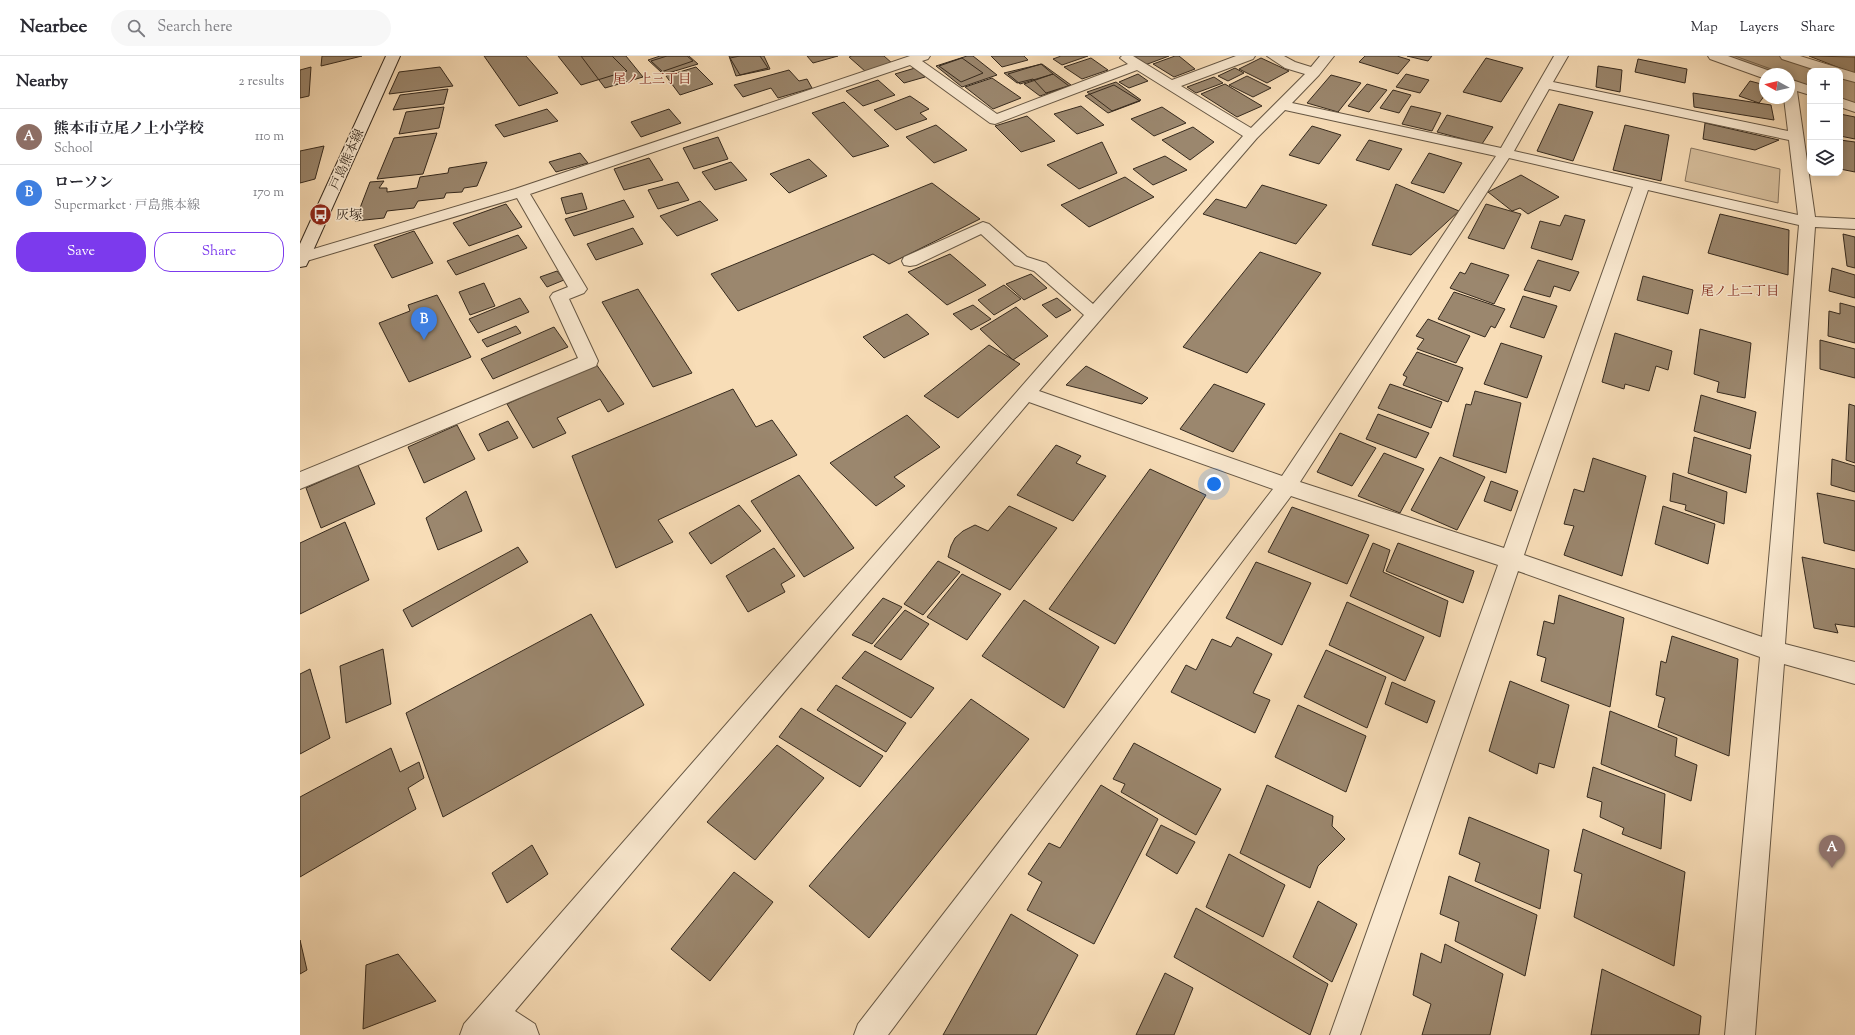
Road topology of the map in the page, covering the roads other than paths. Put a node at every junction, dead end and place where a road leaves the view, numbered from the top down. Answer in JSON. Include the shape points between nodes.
{"nodes":[{"id":1,"x":393,"y":56,"type":"edge"},
{"id":2,"x":1123,"y":56,"type":"edge"},
{"id":3,"x":1248,"y":56,"type":"edge"},
{"id":4,"x":1274,"y":56,"type":"edge"},
{"id":5,"x":1327,"y":56,"type":"edge"},
{"id":6,"x":1561,"y":56,"type":"edge"},
{"id":7,"x":1715,"y":56,"type":"edge"},
{"id":8,"x":1787,"y":56,"type":"edge"},
{"id":9,"x":918,"y":58,"type":"edge"},
{"id":10,"x":1138,"y":65,"type":"junction"},
{"id":11,"x":1788,"y":68,"type":"edge"},
{"id":12,"x":1824,"y":68,"type":"edge"},
{"id":13,"x":1314,"y":72,"type":"junction"},
{"id":14,"x":1759,"y":72,"type":"edge"},
{"id":15,"x":1843,"y":74,"type":"edge"},
{"id":16,"x":1855,"y":78,"type":"edge"},
{"id":17,"x":1545,"y":84,"type":"junction"},
{"id":18,"x":1170,"y":85,"type":"junction"},
{"id":19,"x":1795,"y":86,"type":"edge"},
{"id":20,"x":1807,"y":90,"type":"edge"},
{"id":21,"x":1843,"y":103,"type":"edge"},
{"id":22,"x":1791,"y":104,"type":"edge"},
{"id":23,"x":1282,"y":105,"type":"junction"},
{"id":24,"x":1855,"y":108,"type":"edge"},
{"id":25,"x":1252,"y":135,"type":"junction"},
{"id":26,"x":1795,"y":137,"type":"junction"},
{"id":27,"x":1505,"y":153,"type":"junction"},
{"id":28,"x":1642,"y":185,"type":"junction"},
{"id":29,"x":521,"y":192,"type":"junction"},
{"id":30,"x":1807,"y":222,"type":"junction"},
{"id":31,"x":1855,"y":224,"type":"edge"},
{"id":32,"x":301,"y":260,"type":"edge"},
{"id":33,"x":910,"y":261,"type":"dead end"},
{"id":34,"x":1094,"y":314,"type":"junction"},
{"id":35,"x":1026,"y":394,"type":"junction"},
{"id":36,"x":300,"y":481,"type":"edge"},
{"id":37,"x":1287,"y":486,"type":"junction"},
{"id":38,"x":1512,"y":560,"type":"junction"},
{"id":39,"x":1773,"y":651,"type":"junction"},
{"id":40,"x":1855,"y":673,"type":"edge"},
{"id":41,"x":484,"y":1025,"type":"edge"},
{"id":42,"x":524,"y":1035,"type":"edge"},
{"id":43,"x":869,"y":1035,"type":"edge"},
{"id":44,"x":1345,"y":1035,"type":"edge"},
{"id":45,"x":1740,"y":1035,"type":"edge"}],
"edges":[{"from":1,"to":32,"type":"street","name":"戸島熊本線"},
{"from":2,"to":10,"type":"street"},
{"from":3,"to":18,"type":"street"},
{"from":4,"to":13,"type":"street","via":[[1290,66]]},
{"from":5,"to":13,"type":"street"},
{"from":6,"to":17,"type":"street"},
{"from":7,"to":14,"type":"street"},
{"from":8,"to":11,"type":"street"},
{"from":8,"to":12,"type":"street"},
{"from":9,"to":10,"type":"street","via":[[995,120]]},
{"from":9,"to":29,"type":"street"},
{"from":10,"to":18,"type":"street"},
{"from":13,"to":23,"type":"street"},
{"from":15,"to":16,"type":"street"},
{"from":17,"to":26,"type":"street"},
{"from":17,"to":27,"type":"street"},
{"from":18,"to":25,"type":"street"},
{"from":19,"to":20,"type":"street"},
{"from":21,"to":24,"type":"street"},
{"from":22,"to":26,"type":"street"},
{"from":23,"to":25,"type":"street"},
{"from":23,"to":27,"type":"street"},
{"from":25,"to":34,"type":"street"},
{"from":26,"to":30,"type":"street"},
{"from":27,"to":28,"type":"street"},
{"from":27,"to":37,"type":"street"},
{"from":28,"to":30,"type":"street"},
{"from":28,"to":38,"type":"street"},
{"from":29,"to":32,"type":"street"},
{"from":29,"to":36,"type":"street","via":[[578,289],[559,297],[589,361]]},
{"from":30,"to":31,"type":"street"},
{"from":30,"to":39,"type":"street"},
{"from":33,"to":34,"type":"street","via":[[983,227],[1021,261],[1040,267]]},
{"from":34,"to":35,"type":"street"},
{"from":35,"to":37,"type":"street"},
{"from":35,"to":41,"type":"street"},
{"from":37,"to":38,"type":"street"},
{"from":37,"to":43,"type":"street"},
{"from":38,"to":39,"type":"street"},
{"from":38,"to":44,"type":"street"},
{"from":39,"to":40,"type":"street"},
{"from":39,"to":45,"type":"street"},
{"from":41,"to":42,"type":"street"}]}
